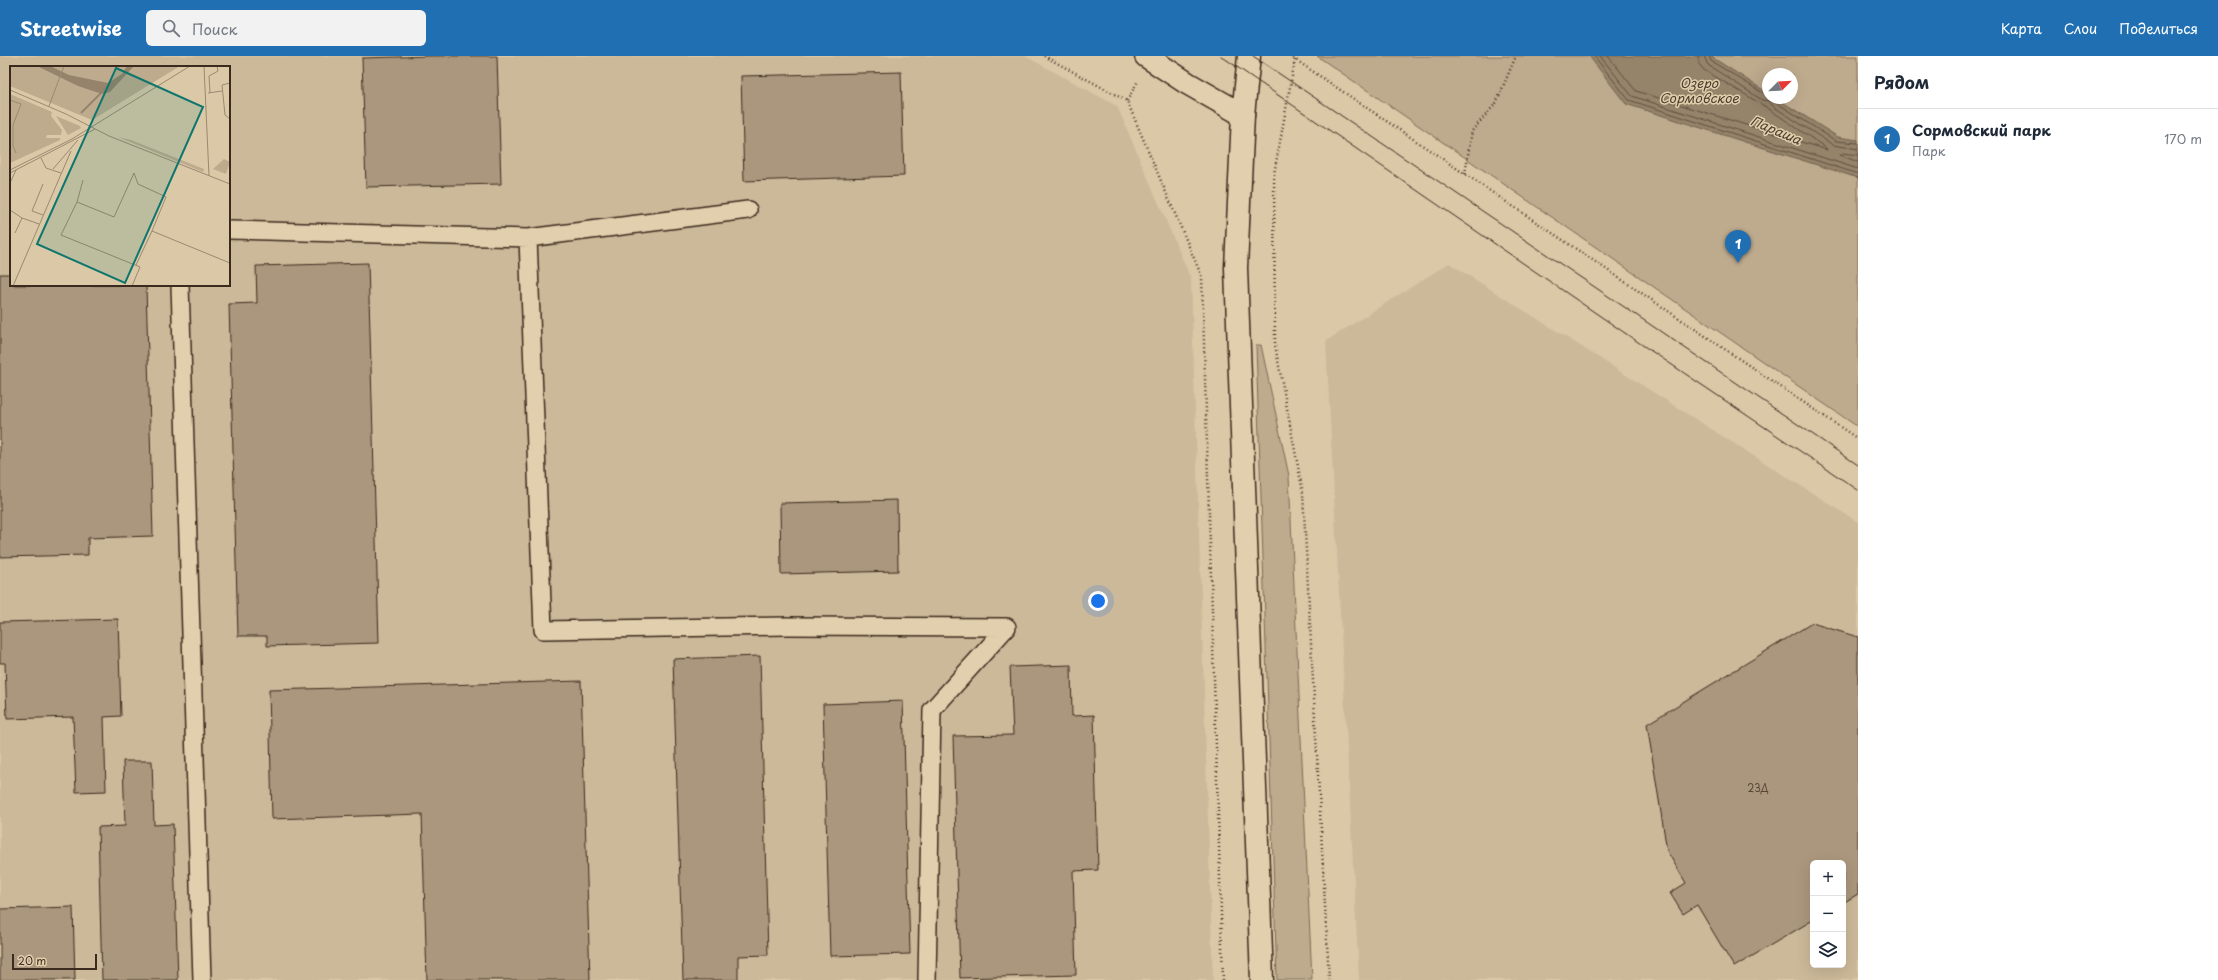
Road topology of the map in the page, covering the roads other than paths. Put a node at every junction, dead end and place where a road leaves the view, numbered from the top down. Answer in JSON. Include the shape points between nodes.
{"nodes":[{"id":1,"x":1146,"y":56,"type":"edge"},
{"id":2,"x":1249,"y":56,"type":"edge"},
{"id":3,"x":1243,"y":114,"type":"junction"},
{"id":4,"x":748,"y":210,"type":"dead end"},
{"id":5,"x":230,"y":230,"type":"edge"},
{"id":6,"x":528,"y":238,"type":"junction"},
{"id":7,"x":180,"y":286,"type":"edge"},
{"id":8,"x":202,"y":980,"type":"edge"},
{"id":9,"x":927,"y":980,"type":"edge"},
{"id":10,"x":1262,"y":980,"type":"edge"}],
"edges":[{"from":1,"to":3,"type":"main road","via":[[1187,84]]},
{"from":2,"to":3,"type":"main road"},
{"from":3,"to":10,"type":"main road","via":[[1236,268]]},
{"from":4,"to":6,"type":"lane"},
{"from":5,"to":6,"type":"lane"},
{"from":6,"to":9,"type":"lane","via":[[544,630],[787,626],[1007,627],[932,710]]},
{"from":7,"to":8,"type":"lane"}]}
